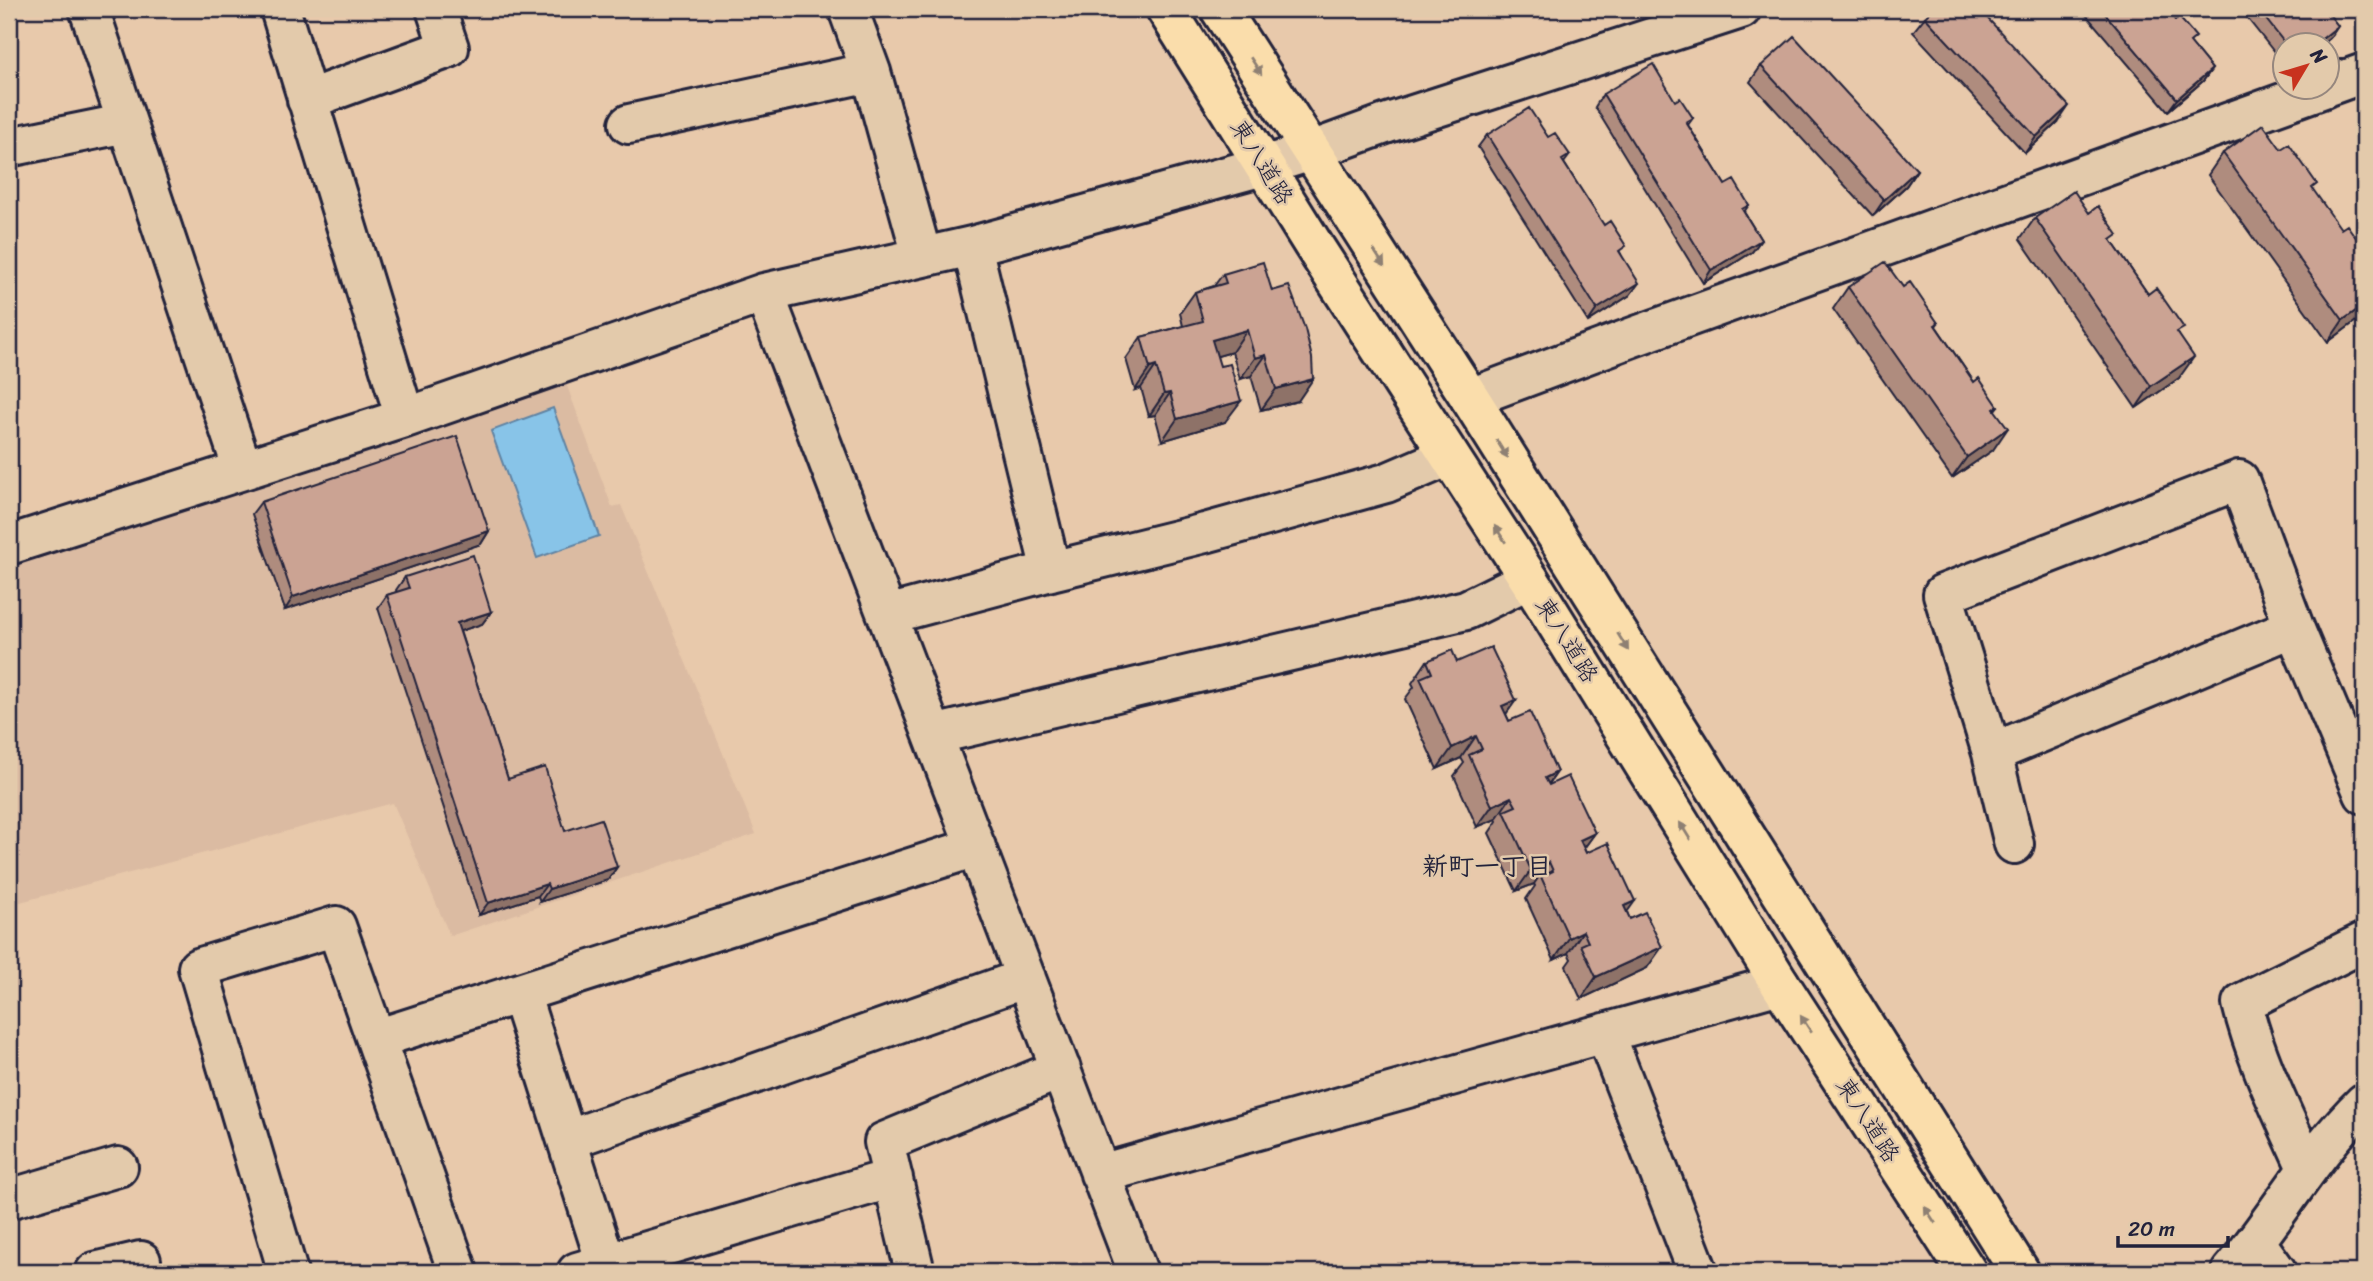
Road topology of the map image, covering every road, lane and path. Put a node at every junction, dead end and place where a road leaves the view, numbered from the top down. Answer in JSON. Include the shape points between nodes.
{"nodes":[{"id":1,"x":89,"y":9,"type":"edge"},
{"id":2,"x":280,"y":9,"type":"edge"},
{"id":3,"x":436,"y":9,"type":"edge"},
{"id":4,"x":848,"y":9,"type":"edge"},
{"id":5,"x":1166,"y":9,"type":"edge"},
{"id":6,"x":1220,"y":9,"type":"edge"},
{"id":7,"x":1741,"y":9,"type":"edge"},
{"id":8,"x":871,"y":72,"type":"junction"},
{"id":9,"x":2364,"y":73,"type":"edge"},
{"id":10,"x":2342,"y":81,"type":"edge"},
{"id":11,"x":307,"y":100,"type":"junction"},
{"id":12,"x":2284,"y":102,"type":"edge"},
{"id":13,"x":127,"y":123,"type":"junction"},
{"id":14,"x":629,"y":124,"type":"dead end"},
{"id":15,"x":9,"y":147,"type":"edge"},
{"id":16,"x":1311,"y":151,"type":"junction"},
{"id":17,"x":1263,"y":166,"type":"junction"},
{"id":18,"x":972,"y":246,"type":"junction"},
{"id":19,"x":922,"y":256,"type":"junction"},
{"id":20,"x":764,"y":293,"type":"junction"},
{"id":21,"x":1470,"y":398,"type":"junction"},
{"id":22,"x":405,"y":418,"type":"junction"},
{"id":23,"x":1449,"y":456,"type":"junction"},
{"id":24,"x":243,"y":470,"type":"junction"},
{"id":25,"x":9,"y":545,"type":"edge"},
{"id":26,"x":1051,"y":571,"type":"junction"},
{"id":27,"x":1529,"y":579,"type":"junction"},
{"id":28,"x":887,"y":615,"type":"junction"},
{"id":29,"x":2294,"y":628,"type":"junction"},
{"id":30,"x":933,"y":735,"type":"junction"},
{"id":31,"x":1992,"y":753,"type":"junction"},
{"id":32,"x":2364,"y":794,"type":"edge"},
{"id":33,"x":2014,"y":844,"type":"dead end"},
{"id":34,"x":976,"y":847,"type":"junction"},
{"id":35,"x":2364,"y":942,"type":"edge"},
{"id":36,"x":1026,"y":978,"type":"junction"},
{"id":37,"x":1780,"y":984,"type":"junction"},
{"id":38,"x":520,"y":993,"type":"junction"},
{"id":39,"x":1605,"y":1033,"type":"junction"},
{"id":40,"x":376,"y":1039,"type":"junction"},
{"id":41,"x":1061,"y":1069,"type":"junction"},
{"id":42,"x":2364,"y":1103,"type":"edge"},
{"id":43,"x":567,"y":1140,"type":"junction"},
{"id":44,"x":118,"y":1167,"type":"dead end"},
{"id":45,"x":2307,"y":1168,"type":"junction"},
{"id":46,"x":1100,"y":1174,"type":"junction"},
{"id":47,"x":893,"y":1178,"type":"junction"},
{"id":48,"x":9,"y":1199,"type":"edge"},
{"id":49,"x":2267,"y":1257,"type":"edge"},
{"id":50,"x":141,"y":1261,"type":"dead end"},
{"id":51,"x":591,"y":1268,"type":"edge"},
{"id":52,"x":94,"y":1272,"type":"edge"},
{"id":53,"x":288,"y":1272,"type":"edge"},
{"id":54,"x":457,"y":1272,"type":"edge"},
{"id":55,"x":915,"y":1272,"type":"edge"},
{"id":56,"x":1138,"y":1272,"type":"edge"},
{"id":57,"x":1698,"y":1272,"type":"edge"},
{"id":58,"x":1967,"y":1272,"type":"edge"},
{"id":59,"x":2020,"y":1272,"type":"edge"},
{"id":60,"x":2231,"y":1272,"type":"edge"}],
"edges":[{"from":1,"to":13,"type":"street"},
{"from":2,"to":11,"type":"street"},
{"from":3,"to":11,"type":"street","via":[[449,48]]},
{"from":4,"to":8,"type":"street"},
{"from":5,"to":17,"type":"main road","name":"東八道路"},
{"from":6,"to":16,"type":"main road","name":"東八道路","one_way":true},
{"from":7,"to":16,"type":"street"},
{"from":8,"to":14,"type":"street"},
{"from":8,"to":19,"type":"street"},
{"from":9,"to":10,"type":"street"},
{"from":11,"to":22,"type":"street"},
{"from":12,"to":21,"type":"street"},
{"from":13,"to":15,"type":"street"},
{"from":13,"to":24,"type":"street"},
{"from":16,"to":17,"type":"street"},
{"from":16,"to":21,"type":"main road","name":"東八道路","one_way":true},
{"from":17,"to":18,"type":"street"},
{"from":17,"to":23,"type":"main road","name":"東八道路"},
{"from":18,"to":19,"type":"street"},
{"from":18,"to":26,"type":"street"},
{"from":19,"to":20,"type":"street"},
{"from":20,"to":22,"type":"street"},
{"from":20,"to":28,"type":"street"},
{"from":21,"to":59,"type":"main road","name":"東八道路","one_way":true},
{"from":22,"to":24,"type":"street"},
{"from":23,"to":26,"type":"street","via":[[1386,483]]},
{"from":27,"to":23,"type":"main road","name":"東八道路","one_way":true},
{"from":24,"to":25,"type":"street"},
{"from":26,"to":28,"type":"street"},
{"from":27,"to":30,"type":"street","via":[[1466,610]]},
{"from":37,"to":27,"type":"main road","name":"東八道路","one_way":true},
{"from":28,"to":30,"type":"street"},
{"from":29,"to":31,"type":"street"},
{"from":29,"to":31,"type":"street","via":[[2239,480],[1944,594]]},
{"from":29,"to":32,"type":"street"},
{"from":30,"to":34,"type":"street"},
{"from":31,"to":33,"type":"street"},
{"from":34,"to":36,"type":"street"},
{"from":34,"to":38,"type":"street"},
{"from":35,"to":45,"type":"street","via":[[2242,1003],[2262,1068]]},
{"from":36,"to":41,"type":"street"},
{"from":36,"to":43,"type":"street"},
{"from":37,"to":39,"type":"street"},
{"from":58,"to":37,"type":"main road","name":"東八道路","one_way":true},
{"from":38,"to":40,"type":"street"},
{"from":38,"to":43,"type":"street"},
{"from":39,"to":46,"type":"street"},
{"from":39,"to":57,"type":"street"},
{"from":40,"to":53,"type":"street","via":[[336,926],[198,968]]},
{"from":40,"to":54,"type":"street"},
{"from":41,"to":46,"type":"street"},
{"from":41,"to":47,"type":"street","via":[[884,1142]]},
{"from":42,"to":45,"type":"street"},
{"from":43,"to":51,"type":"street"},
{"from":44,"to":48,"type":"street"},
{"from":45,"to":49,"type":"street"},
{"from":46,"to":56,"type":"street"},
{"from":47,"to":51,"type":"street"},
{"from":47,"to":55,"type":"street"},
{"from":49,"to":60,"type":"street"},
{"from":50,"to":52,"type":"street"}]}
